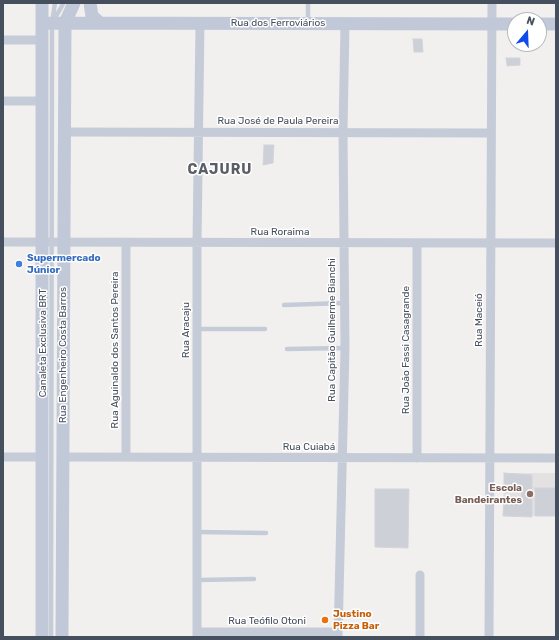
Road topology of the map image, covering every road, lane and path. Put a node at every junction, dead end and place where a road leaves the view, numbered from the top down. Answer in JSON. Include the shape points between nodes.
{"nodes":[{"id":1,"x":42,"y":3,"type":"edge"},
{"id":2,"x":55,"y":3,"type":"edge"},
{"id":3,"x":67,"y":3,"type":"edge"},
{"id":4,"x":90,"y":3,"type":"edge"},
{"id":5,"x":308,"y":3,"type":"edge"},
{"id":6,"x":492,"y":3,"type":"edge"},
{"id":7,"x":53,"y":23,"type":"junction"},
{"id":8,"x":100,"y":23,"type":"junction"},
{"id":9,"x":200,"y":23,"type":"junction"},
{"id":10,"x":308,"y":24,"type":"junction"},
{"id":11,"x":345,"y":24,"type":"junction"},
{"id":12,"x":492,"y":24,"type":"junction"},
{"id":13,"x":507,"y":24,"type":"edge"},
{"id":14,"x":3,"y":40,"type":"edge"},
{"id":15,"x":42,"y":40,"type":"junction"},
{"id":16,"x":3,"y":101,"type":"edge"},
{"id":17,"x":42,"y":101,"type":"junction"},
{"id":18,"x":64,"y":132,"type":"junction"},
{"id":19,"x":198,"y":132,"type":"junction"},
{"id":20,"x":343,"y":132,"type":"junction"},
{"id":21,"x":491,"y":133,"type":"junction"},
{"id":22,"x":3,"y":242,"type":"edge"},
{"id":23,"x":53,"y":242,"type":"junction"},
{"id":24,"x":126,"y":242,"type":"junction"},
{"id":25,"x":197,"y":242,"type":"junction"},
{"id":26,"x":343,"y":243,"type":"junction"},
{"id":27,"x":417,"y":243,"type":"junction"},
{"id":28,"x":491,"y":243,"type":"junction"},
{"id":29,"x":556,"y":243,"type":"edge"},
{"id":30,"x":344,"y":303,"type":"junction"},
{"id":31,"x":284,"y":305,"type":"dead end"},
{"id":32,"x":197,"y":329,"type":"junction"},
{"id":33,"x":265,"y":329,"type":"dead end"},
{"id":34,"x":345,"y":348,"type":"junction"},
{"id":35,"x":287,"y":349,"type":"dead end"},
{"id":36,"x":3,"y":457,"type":"edge"},
{"id":37,"x":42,"y":457,"type":"junction"},
{"id":38,"x":62,"y":457,"type":"junction"},
{"id":39,"x":126,"y":457,"type":"junction"},
{"id":40,"x":196,"y":457,"type":"junction"},
{"id":41,"x":343,"y":458,"type":"junction"},
{"id":42,"x":417,"y":458,"type":"junction"},
{"id":43,"x":490,"y":458,"type":"junction"},
{"id":44,"x":556,"y":458,"type":"edge"},
{"id":45,"x":197,"y":532,"type":"junction"},
{"id":46,"x":266,"y":533,"type":"dead end"},
{"id":47,"x":420,"y":575,"type":"dead end"},
{"id":48,"x":254,"y":579,"type":"dead end"},
{"id":49,"x":197,"y":580,"type":"junction"},
{"id":50,"x":196,"y":634,"type":"edge"},
{"id":51,"x":338,"y":635,"type":"edge"},
{"id":52,"x":42,"y":637,"type":"edge"},
{"id":53,"x":51,"y":637,"type":"edge"},
{"id":54,"x":62,"y":637,"type":"edge"},
{"id":55,"x":420,"y":637,"type":"edge"},
{"id":56,"x":489,"y":637,"type":"edge"}],
"edges":[{"from":1,"to":7,"type":"street","name":"Rua Engenheiro Costa Barros"},
{"from":2,"to":7,"type":"lane","name":"Canaleta Exclusiva BRT"},
{"from":3,"to":7,"type":"street","name":"Rua Engenheiro Costa Barros"},
{"from":4,"to":8,"type":"street","via":[[92,16]]},
{"from":5,"to":10,"type":"lane"},
{"from":6,"to":12,"type":"street","name":"Rua Maceió"},
{"from":7,"to":8,"type":"street","name":"Rua dos Ferroviários"},
{"from":7,"to":15,"type":"street","name":"Rua Engenheiro Costa Barros"},
{"from":7,"to":18,"type":"street","name":"Rua Engenheiro Costa Barros"},
{"from":7,"to":23,"type":"lane","name":"Canaleta Exclusiva BRT"},
{"from":8,"to":9,"type":"street","name":"Rua dos Ferroviários"},
{"from":9,"to":10,"type":"street","name":"Rua dos Ferroviários"},
{"from":9,"to":19,"type":"street","name":"Rua Aracaju"},
{"from":10,"to":11,"type":"street","name":"Rua dos Ferroviários"},
{"from":11,"to":12,"type":"street","name":"Rua dos Ferroviários"},
{"from":11,"to":20,"type":"street","name":"Rua Capitão Guilherme Bianchi"},
{"from":12,"to":13,"type":"street","name":"Rua dos Ferroviários"},
{"from":12,"to":21,"type":"street","name":"Rua Maceió"},
{"from":14,"to":15,"type":"street"},
{"from":15,"to":17,"type":"street","name":"Rua Engenheiro Costa Barros"},
{"from":16,"to":17,"type":"street"},
{"from":17,"to":23,"type":"street","name":"Rua Engenheiro Costa Barros"},
{"from":18,"to":19,"type":"street","name":"Rua José de Paula Pereira"},
{"from":18,"to":23,"type":"street","name":"Rua Engenheiro Costa Barros"},
{"from":19,"to":20,"type":"street","name":"Rua José de Paula Pereira"},
{"from":19,"to":25,"type":"street","name":"Rua Aracaju"},
{"from":20,"to":21,"type":"street","name":"Rua José de Paula Pereira"},
{"from":20,"to":26,"type":"street","name":"Rua Capitão Guilherme Bianchi"},
{"from":21,"to":28,"type":"street","name":"Rua Maceió"},
{"from":22,"to":23,"type":"street","name":"Rua Roraima"},
{"from":23,"to":24,"type":"street","name":"Rua Roraima"},
{"from":23,"to":37,"type":"street","name":"Rua Engenheiro Costa Barros"},
{"from":23,"to":38,"type":"street","name":"Rua Engenheiro Costa Barros"},
{"from":23,"to":53,"type":"lane","name":"Canaleta Exclusiva BRT"},
{"from":24,"to":25,"type":"street","name":"Rua Roraima"},
{"from":24,"to":39,"type":"street","name":"Rua Aguinaldo dos Santos Pereira"},
{"from":25,"to":26,"type":"street","name":"Rua Roraima"},
{"from":25,"to":32,"type":"street","name":"Rua Aracaju"},
{"from":26,"to":27,"type":"street","name":"Rua Roraima"},
{"from":26,"to":30,"type":"street","name":"Rua Capitão Guilherme Bianchi"},
{"from":27,"to":28,"type":"street","name":"Rua Roraima"},
{"from":27,"to":42,"type":"street","name":"Rua João Fassi Casagrande"},
{"from":28,"to":29,"type":"street","name":"Rua Roraima"},
{"from":28,"to":43,"type":"street","name":"Rua Maceió"},
{"from":30,"to":31,"type":"lane"},
{"from":30,"to":34,"type":"street","name":"Rua Capitão Guilherme Bianchi"},
{"from":32,"to":33,"type":"lane"},
{"from":32,"to":40,"type":"street","name":"Rua Aracaju"},
{"from":34,"to":35,"type":"lane"},
{"from":34,"to":41,"type":"street","name":"Rua Capitão Guilherme Bianchi"},
{"from":36,"to":37,"type":"street"},
{"from":37,"to":52,"type":"street","name":"Rua Engenheiro Costa Barros"},
{"from":38,"to":39,"type":"street","name":"Rua Cuiabá"},
{"from":38,"to":54,"type":"street","name":"Rua Engenheiro Costa Barros"},
{"from":39,"to":40,"type":"street","name":"Rua Cuiabá"},
{"from":40,"to":41,"type":"street","name":"Rua Cuiabá"},
{"from":40,"to":45,"type":"street","name":"Rua Aracaju"},
{"from":41,"to":42,"type":"street","name":"Rua Cuiabá"},
{"from":41,"to":51,"type":"street","name":"Rua Capitão Guilherme Bianchi"},
{"from":42,"to":43,"type":"street","name":"Rua Cuiabá"},
{"from":43,"to":44,"type":"street","name":"Rua Cuiabá"},
{"from":43,"to":56,"type":"street","name":"Rua Maceió"},
{"from":45,"to":46,"type":"lane"},
{"from":45,"to":49,"type":"street","name":"Rua Aracaju"},
{"from":47,"to":55,"type":"street"},
{"from":48,"to":49,"type":"lane"},
{"from":49,"to":50,"type":"street","name":"Rua Aracaju"},
{"from":50,"to":51,"type":"street","name":"Rua Teófilo Otoni"}]}
